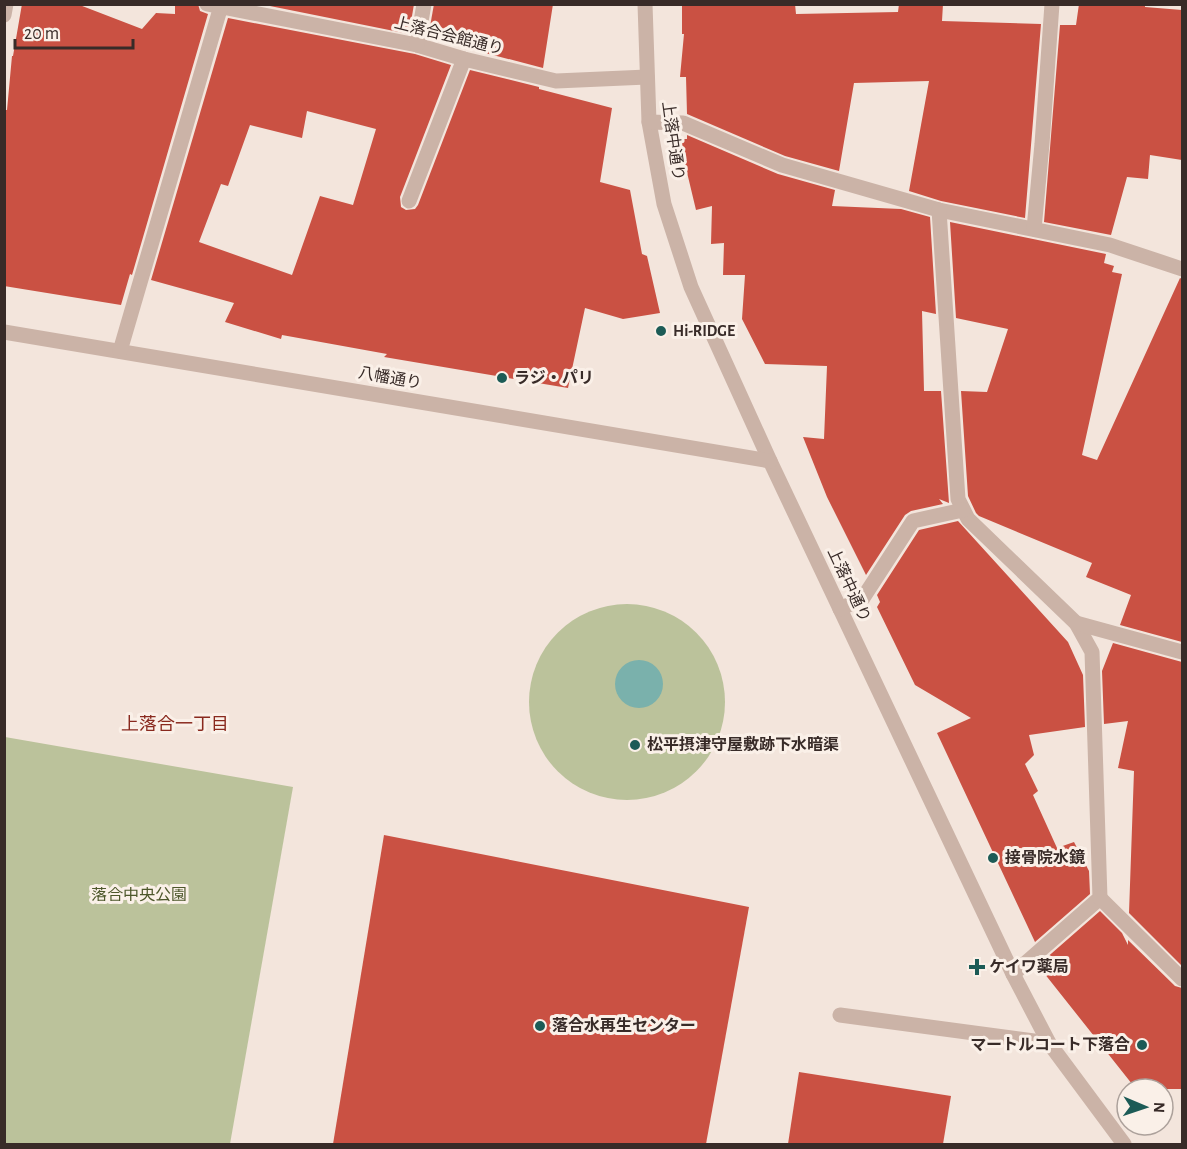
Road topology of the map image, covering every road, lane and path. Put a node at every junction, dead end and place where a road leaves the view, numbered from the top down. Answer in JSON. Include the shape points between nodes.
{"nodes":[{"id":1,"x":6,"y":4,"type":"edge"},
{"id":2,"x":424,"y":4,"type":"edge"},
{"id":3,"x":645,"y":4,"type":"edge"},
{"id":4,"x":1052,"y":4,"type":"edge"},
{"id":5,"x":214,"y":5,"type":"edge"},
{"id":6,"x":4,"y":15,"type":"edge"},
{"id":7,"x":417,"y":45,"type":"junction"},
{"id":8,"x":464,"y":59,"type":"junction"},
{"id":9,"x":647,"y":77,"type":"junction"},
{"id":10,"x":649,"y":122,"type":"junction"},
{"id":11,"x":409,"y":201,"type":"dead end"},
{"id":12,"x":939,"y":210,"type":"junction"},
{"id":13,"x":1034,"y":229,"type":"junction"},
{"id":14,"x":1182,"y":269,"type":"edge"},
{"id":15,"x":4,"y":332,"type":"edge"},
{"id":16,"x":120,"y":351,"type":"junction"},
{"id":17,"x":770,"y":461,"type":"junction"},
{"id":18,"x":963,"y":510,"type":"junction"},
{"id":19,"x":840,"y":609,"type":"junction"},
{"id":20,"x":1076,"y":623,"type":"junction"},
{"id":21,"x":1182,"y":652,"type":"edge"},
{"id":22,"x":1100,"y":898,"type":"junction"},
{"id":23,"x":1013,"y":974,"type":"junction"},
{"id":24,"x":1182,"y":979,"type":"edge"},
{"id":25,"x":840,"y":1015,"type":"dead end"},
{"id":26,"x":1049,"y":1043,"type":"junction"},
{"id":27,"x":1124,"y":1144,"type":"edge"}],
"edges":[{"from":1,"to":6,"type":"street"},
{"from":2,"to":7,"type":"street"},
{"from":3,"to":9,"type":"street","name":"上落中通り"},
{"from":4,"to":13,"type":"street"},
{"from":5,"to":7,"type":"street","name":"上落合会館通り"},
{"from":5,"to":16,"type":"street"},
{"from":7,"to":8,"type":"street","name":"上落合会館通り"},
{"from":8,"to":9,"type":"street","name":"上落合会館通り","via":[[556,81]]},
{"from":8,"to":11,"type":"street"},
{"from":9,"to":10,"type":"street","name":"上落中通り"},
{"from":10,"to":12,"type":"street","via":[[683,123],[782,165]]},
{"from":10,"to":17,"type":"street","name":"上落中通り","via":[[664,204],[692,287]]},
{"from":12,"to":13,"type":"street"},
{"from":12,"to":18,"type":"street","via":[[958,499]]},
{"from":13,"to":14,"type":"street","via":[[1110,244]]},
{"from":15,"to":16,"type":"street","name":"八幡通り"},
{"from":16,"to":17,"type":"street","name":"八幡通り"},
{"from":17,"to":19,"type":"street","name":"上落中通り"},
{"from":18,"to":19,"type":"street","via":[[913,521],[863,598]]},
{"from":18,"to":20,"type":"street"},
{"from":19,"to":23,"type":"street","name":"上落中通り"},
{"from":20,"to":21,"type":"street"},
{"from":20,"to":22,"type":"street","via":[[1092,652]]},
{"from":22,"to":23,"type":"street"},
{"from":22,"to":24,"type":"street"},
{"from":23,"to":26,"type":"street","name":"上落中通り"},
{"from":25,"to":26,"type":"street"},
{"from":26,"to":27,"type":"street","name":"上落中通り"}]}
